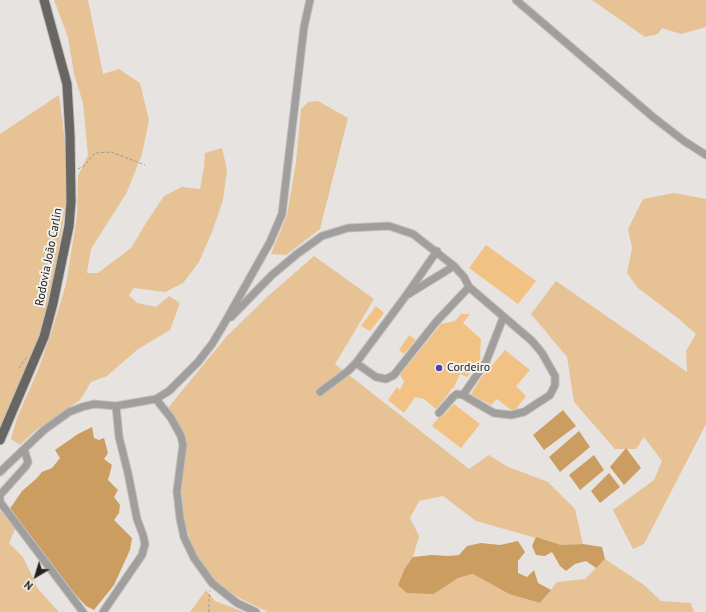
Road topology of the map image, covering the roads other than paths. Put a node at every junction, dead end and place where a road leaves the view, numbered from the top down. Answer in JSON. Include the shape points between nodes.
{"nodes":[{"id":1,"x":44,"y":0,"type":"edge"},
{"id":2,"x":310,"y":0,"type":"edge"},
{"id":3,"x":516,"y":0,"type":"edge"},
{"id":4,"x":706,"y":155,"type":"edge"},
{"id":5,"x":436,"y":251,"type":"junction"},
{"id":6,"x":454,"y":266,"type":"junction"},
{"id":7,"x":469,"y":287,"type":"junction"},
{"id":8,"x":405,"y":297,"type":"junction"},
{"id":9,"x":503,"y":318,"type":"junction"},
{"id":10,"x":224,"y":324,"type":"junction"},
{"id":11,"x":356,"y":363,"type":"junction"},
{"id":12,"x":320,"y":392,"type":"dead end"},
{"id":13,"x":463,"y":395,"type":"junction"},
{"id":14,"x":156,"y":399,"type":"junction"},
{"id":15,"x":116,"y":406,"type":"junction"},
{"id":16,"x":440,"y":413,"type":"dead end"},
{"id":17,"x":0,"y":440,"type":"edge"},
{"id":18,"x":24,"y":449,"type":"junction"},
{"id":19,"x":0,"y":472,"type":"edge"},
{"id":20,"x":0,"y":497,"type":"edge"},
{"id":21,"x":83,"y":612,"type":"edge"},
{"id":22,"x":103,"y":612,"type":"edge"},
{"id":23,"x":256,"y":612,"type":"edge"}],
"edges":[{"from":1,"to":17,"type":"main road","name":"Rodovia João Carlin","via":[[67,84],[71,174],[69,226],[44,338]]},
{"from":2,"to":10,"type":"street","via":[[304,27],[282,214],[270,242]]},
{"from":3,"to":4,"type":"street","via":[[653,117]]},
{"from":5,"to":6,"type":"street"},
{"from":5,"to":8,"type":"street"},
{"from":5,"to":10,"type":"street","via":[[413,234],[389,226],[348,228],[322,236],[272,275]]},
{"from":6,"to":7,"type":"street"},
{"from":6,"to":8,"type":"street"},
{"from":7,"to":9,"type":"street"},
{"from":7,"to":11,"type":"street","via":[[436,322],[394,375],[386,379],[376,377]]},
{"from":8,"to":11,"type":"street"},
{"from":9,"to":13,"type":"street","via":[[486,362]]},
{"from":9,"to":13,"type":"street","via":[[532,341],[542,353],[554,376],[555,385],[550,395],[524,412],[511,415],[494,414]]},
{"from":10,"to":14,"type":"street","via":[[198,362],[169,391]]},
{"from":11,"to":12,"type":"street"},
{"from":13,"to":16,"type":"street","via":[[457,394],[453,397]]},
{"from":14,"to":15,"type":"street"},
{"from":14,"to":23,"type":"street","via":[[181,436],[177,491],[184,537],[194,558],[212,583],[237,603]]},
{"from":15,"to":18,"type":"street","via":[[94,404],[69,412]]},
{"from":15,"to":22,"type":"street","via":[[119,437],[145,544],[142,555]]},
{"from":18,"to":19,"type":"street"},
{"from":18,"to":20,"type":"street","via":[[28,462]]},
{"from":20,"to":21,"type":"street","via":[[0,502]]}]}
